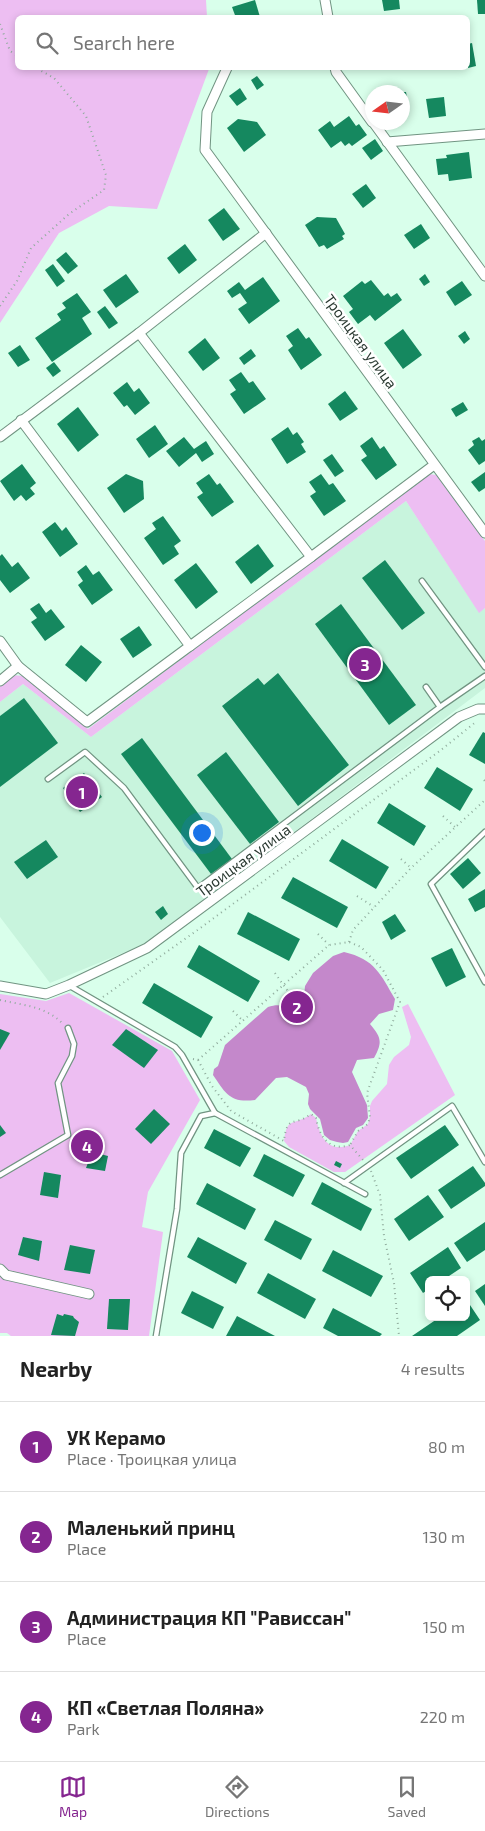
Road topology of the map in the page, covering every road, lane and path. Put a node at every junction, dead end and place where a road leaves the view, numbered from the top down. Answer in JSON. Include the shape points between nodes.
{"nodes":[{"id":1,"x":325,"y":0,"type":"edge"},
{"id":2,"x":327,"y":15,"type":"edge"},
{"id":3,"x":0,"y":24,"type":"edge"},
{"id":4,"x":15,"y":54,"type":"edge"},
{"id":5,"x":40,"y":70,"type":"edge"},
{"id":6,"x":226,"y":70,"type":"edge"},
{"id":7,"x":336,"y":70,"type":"edge"},
{"id":8,"x":365,"y":111,"type":"edge"},
{"id":9,"x":379,"y":130,"type":"edge"},
{"id":10,"x":485,"y":134,"type":"edge"},
{"id":11,"x":387,"y":142,"type":"junction"},
{"id":12,"x":266,"y":233,"type":"junction"},
{"id":13,"x":485,"y":276,"type":"edge"},
{"id":14,"x":0,"y":306,"type":"edge"},
{"id":15,"x":139,"y":332,"type":"junction"},
{"id":16,"x":21,"y":420,"type":"junction"},
{"id":17,"x":0,"y":437,"type":"edge"},
{"id":18,"x":434,"y":465,"type":"junction"},
{"id":19,"x":485,"y":533,"type":"edge"},
{"id":20,"x":311,"y":557,"type":"junction"},
{"id":21,"x":422,"y":581,"type":"dead end"},
{"id":22,"x":0,"y":641,"type":"edge"},
{"id":23,"x":190,"y":646,"type":"junction"},
{"id":24,"x":18,"y":666,"type":"junction"},
{"id":25,"x":485,"y":667,"type":"edge"},
{"id":26,"x":485,"y":676,"type":"edge"},
{"id":27,"x":0,"y":681,"type":"edge"},
{"id":28,"x":426,"y":687,"type":"dead end"},
{"id":29,"x":440,"y":707,"type":"junction"},
{"id":30,"x":485,"y":710,"type":"edge"},
{"id":31,"x":479,"y":719,"type":"dead end"},
{"id":32,"x":48,"y":779,"type":"dead end"},
{"id":33,"x":485,"y":800,"type":"edge"},
{"id":34,"x":443,"y":816,"type":"dead end"},
{"id":35,"x":456,"y":828,"type":"junction"},
{"id":36,"x":485,"y":832,"type":"edge"},
{"id":37,"x":401,"y":859,"type":"dead end"},
{"id":38,"x":412,"y":868,"type":"junction"},
{"id":39,"x":356,"y":896,"type":"dead end"},
{"id":40,"x":374,"y":907,"type":"junction"},
{"id":41,"x":318,"y":934,"type":"dead end"},
{"id":42,"x":348,"y":942,"type":"junction"},
{"id":43,"x":329,"y":945,"type":"junction"},
{"id":44,"x":275,"y":973,"type":"dead end"},
{"id":45,"x":485,"y":982,"type":"edge"},
{"id":46,"x":69,"y":985,"type":"junction"},
{"id":47,"x":0,"y":986,"type":"edge"},
{"id":48,"x":284,"y":986,"type":"junction"},
{"id":49,"x":0,"y":1000,"type":"edge"},
{"id":50,"x":97,"y":1002,"type":"junction"},
{"id":51,"x":233,"y":1011,"type":"dead end"},
{"id":52,"x":304,"y":1016,"type":"dead end"},
{"id":53,"x":243,"y":1021,"type":"junction"},
{"id":54,"x":68,"y":1028,"type":"joint"},
{"id":55,"x":182,"y":1055,"type":"junction"},
{"id":56,"x":198,"y":1060,"type":"junction"},
{"id":57,"x":215,"y":1113,"type":"junction"},
{"id":58,"x":350,"y":1145,"type":"junction"},
{"id":59,"x":485,"y":1162,"type":"edge"},
{"id":60,"x":369,"y":1166,"type":"junction"},
{"id":61,"x":0,"y":1175,"type":"edge"},
{"id":62,"x":344,"y":1183,"type":"junction"},
{"id":63,"x":365,"y":1194,"type":"dead end"},
{"id":64,"x":0,"y":1269,"type":"edge"},
{"id":65,"x":89,"y":1294,"type":"dead end"},
{"id":66,"x":156,"y":1336,"type":"edge"},
{"id":67,"x":400,"y":1336,"type":"edge"}],
"edges":[{"from":1,"to":2,"type":"street"},
{"from":3,"to":4,"type":"path","via":[[10,51]]},
{"from":5,"to":14,"type":"path","via":[[54,78],[86,116],[106,175],[104,190],[69,214],[32,248],[17,281]]},
{"from":6,"to":12,"type":"street","name":"Троицкая улица","via":[[207,112],[205,150]]},
{"from":7,"to":8,"type":"street"},
{"from":9,"to":11,"type":"street"},
{"from":10,"to":11,"type":"street"},
{"from":11,"to":13,"type":"street"},
{"from":12,"to":15,"type":"street"},
{"from":12,"to":18,"type":"street","name":"Троицкая улица"},
{"from":15,"to":16,"type":"street"},
{"from":15,"to":20,"type":"street"},
{"from":16,"to":17,"type":"street"},
{"from":16,"to":23,"type":"street"},
{"from":18,"to":19,"type":"street","name":"Троицкая улица"},
{"from":18,"to":20,"type":"street"},
{"from":20,"to":23,"type":"street"},
{"from":21,"to":25,"type":"lane"},
{"from":22,"to":24,"type":"street"},
{"from":23,"to":24,"type":"street","via":[[87,722]]},
{"from":24,"to":27,"type":"street"},
{"from":26,"to":29,"type":"lane"},
{"from":28,"to":29,"type":"lane"},
{"from":29,"to":32,"type":"lane","via":[[198,888],[124,788],[85,752]]},
{"from":30,"to":46,"type":"street","name":"Троицкая улица","via":[[478,709],[459,717],[147,948]]},
{"from":31,"to":50,"type":"path"},
{"from":33,"to":35,"type":"path"},
{"from":34,"to":35,"type":"path"},
{"from":35,"to":38,"type":"path"},
{"from":36,"to":45,"type":"lane","via":[[431,884]]},
{"from":37,"to":38,"type":"path"},
{"from":38,"to":40,"type":"path"},
{"from":39,"to":40,"type":"path"},
{"from":40,"to":42,"type":"path","via":[[353,930]]},
{"from":41,"to":43,"type":"path"},
{"from":42,"to":43,"type":"path"},
{"from":42,"to":58,"type":"path","via":[[361,947],[383,970],[400,1002],[367,1093],[368,1124],[358,1131]]},
{"from":43,"to":48,"type":"path"},
{"from":44,"to":48,"type":"path"},
{"from":46,"to":47,"type":"street","name":"Троицкая улица","via":[[46,994]]},
{"from":46,"to":50,"type":"lane"},
{"from":48,"to":52,"type":"path"},
{"from":48,"to":53,"type":"path"},
{"from":49,"to":54,"type":"path","via":[[34,1006],[56,1016]]},
{"from":50,"to":55,"type":"lane","via":[[175,1047]]},
{"from":51,"to":53,"type":"path"},
{"from":53,"to":56,"type":"path"},
{"from":54,"to":61,"type":"lane","via":[[74,1044],[72,1056],[58,1083],[68,1135]]},
{"from":55,"to":56,"type":"path"},
{"from":55,"to":57,"type":"lane"},
{"from":56,"to":58,"type":"path","via":[[230,1111],[284,1141],[290,1122],[305,1119],[311,1114],[316,1118],[326,1142],[338,1147]]},
{"from":57,"to":62,"type":"lane"},
{"from":57,"to":66,"type":"lane","via":[[201,1116],[181,1153],[175,1218]]},
{"from":58,"to":60,"type":"path"},
{"from":59,"to":60,"type":"lane","via":[[452,1106]]},
{"from":60,"to":62,"type":"lane"},
{"from":60,"to":67,"type":"path","via":[[380,1195]]},
{"from":62,"to":63,"type":"lane"},
{"from":64,"to":65,"type":"street","via":[[6,1275]]}]}
